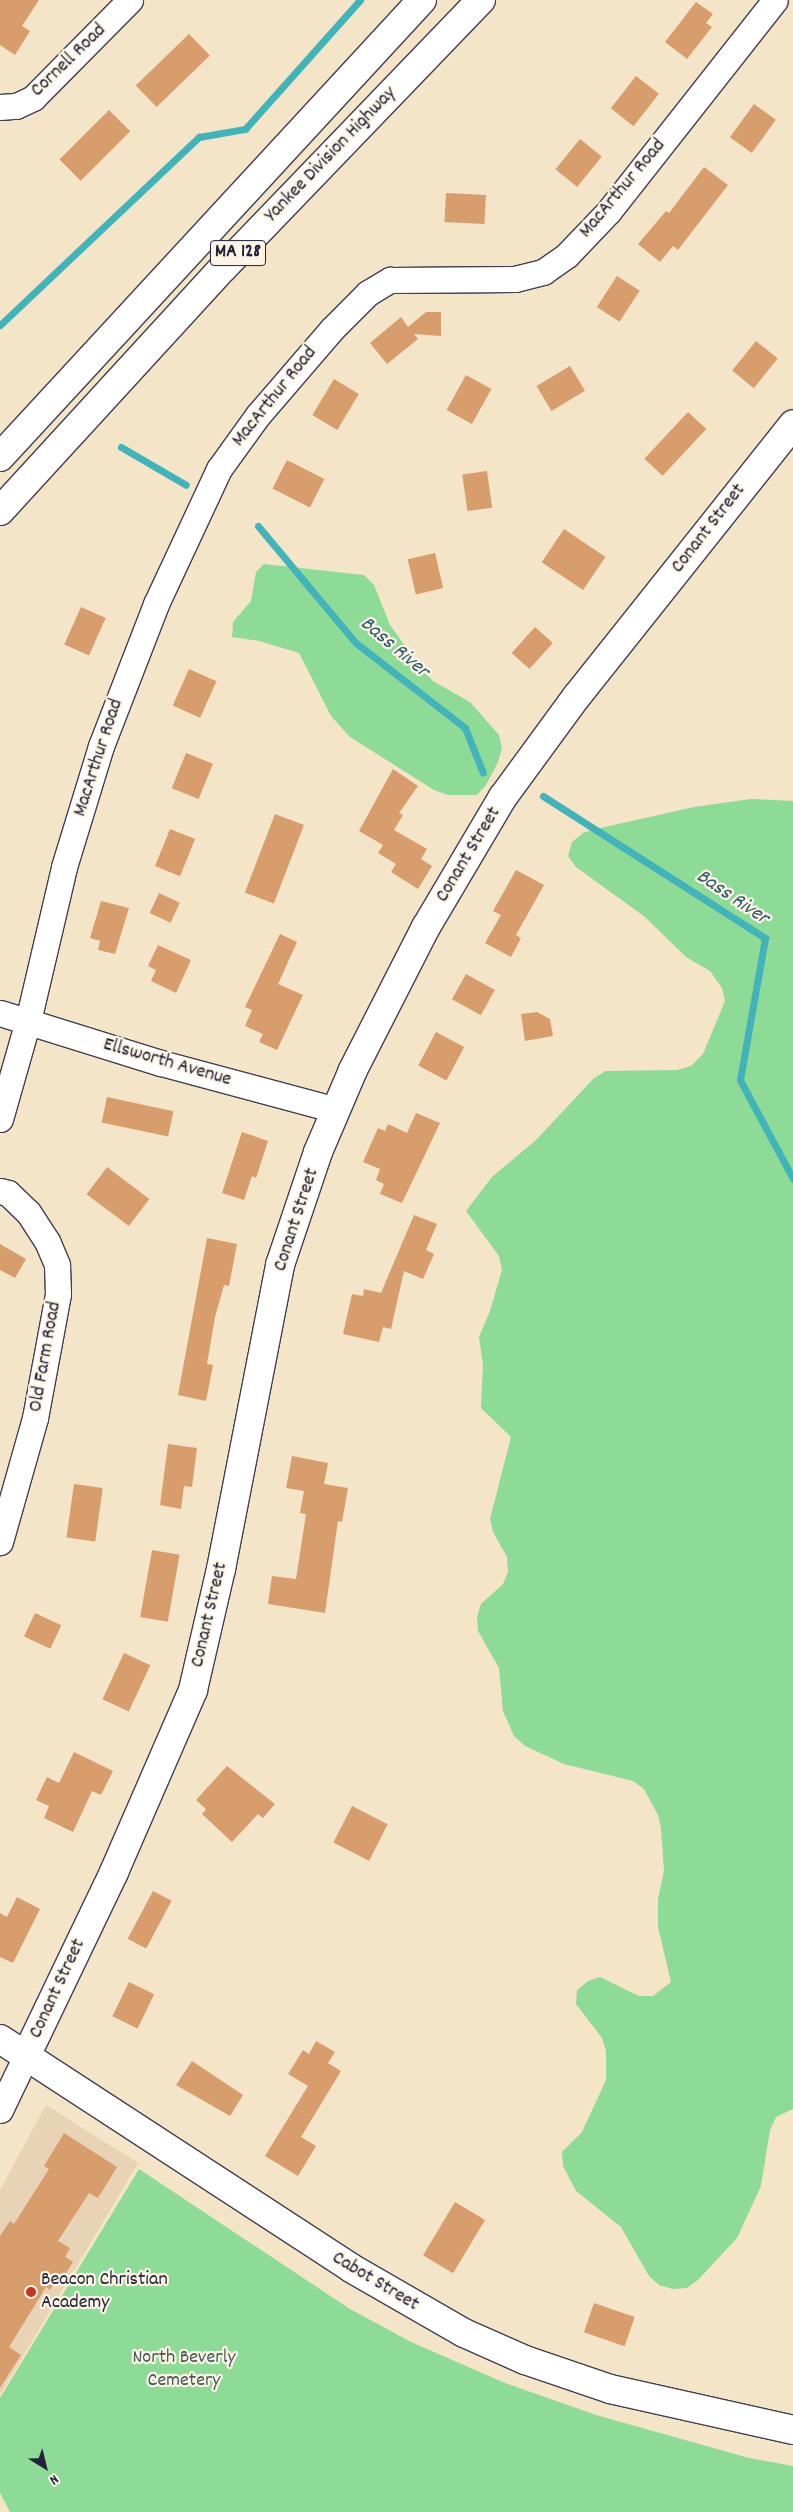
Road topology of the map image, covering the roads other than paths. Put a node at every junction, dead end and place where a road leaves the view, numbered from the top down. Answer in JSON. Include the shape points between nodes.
{"nodes":[{"id":1,"x":130,"y":0,"type":"edge"},
{"id":2,"x":422,"y":0,"type":"edge"},
{"id":3,"x":480,"y":0,"type":"edge"},
{"id":4,"x":775,"y":0,"type":"edge"},
{"id":5,"x":0,"y":107,"type":"edge"},
{"id":6,"x":793,"y":424,"type":"edge"},
{"id":7,"x":0,"y":457,"type":"edge"},
{"id":8,"x":0,"y":511,"type":"edge"},
{"id":9,"x":0,"y":1013,"type":"edge"},
{"id":10,"x":28,"y":1022,"type":"junction"},
{"id":11,"x":336,"y":1110,"type":"junction"},
{"id":12,"x":0,"y":1119,"type":"edge"},
{"id":13,"x":0,"y":1191,"type":"edge"},
{"id":14,"x":0,"y":1542,"type":"edge"},
{"id":15,"x":0,"y":2039,"type":"edge"},
{"id":16,"x":26,"y":2056,"type":"junction"},
{"id":17,"x":0,"y":2110,"type":"edge"},
{"id":18,"x":793,"y":2430,"type":"edge"}],
"edges":[{"from":1,"to":5,"type":"street","name":"Cornell Road","via":[[33,98],[16,106]]},
{"from":2,"to":7,"type":"main road","name":"Yankee Division Highway","number":"MA 128"},
{"from":3,"to":8,"type":"main road","name":"Yankee Division Highway","number":"MA 128","via":[[222,268]]},
{"from":4,"to":10,"type":"street","name":"MacArthur Road","via":[[609,211],[567,255],[543,272],[515,279],[390,280],[368,293],[332,329],[258,414],[219,469],[199,507],[121,690],[64,867]]},
{"from":6,"to":11,"type":"main road","name":"Conant Street","via":[[577,696],[503,797],[426,927],[368,1037]]},
{"from":9,"to":10,"type":"street","name":"Ellsworth Avenue"},
{"from":10,"to":11,"type":"street","name":"Ellsworth Avenue","via":[[161,1063]]},
{"from":10,"to":12,"type":"street","name":"MacArthur Road"},
{"from":11,"to":16,"type":"main road","name":"Conant Street","via":[[280,1266],[221,1569],[193,1690],[118,1863]]},
{"from":13,"to":14,"type":"street","name":"Old Farm Road","via":[[8,1193],[28,1212],[47,1241],[57,1265],[58,1294],[35,1418]]},
{"from":15,"to":16,"type":"main road","name":"Cabot Street"},
{"from":16,"to":17,"type":"street","name":"Conant Street"},
{"from":16,"to":18,"type":"main road","name":"Cabot Street","via":[[351,2268],[464,2333],[525,2360],[610,2389]]}]}
